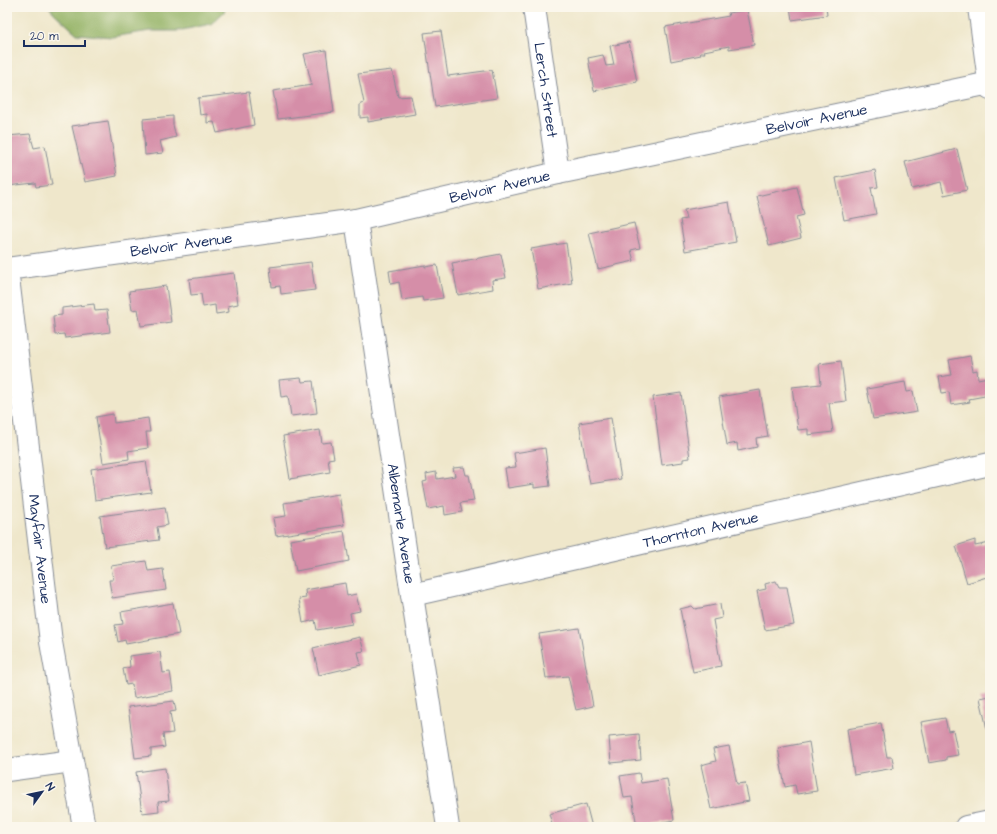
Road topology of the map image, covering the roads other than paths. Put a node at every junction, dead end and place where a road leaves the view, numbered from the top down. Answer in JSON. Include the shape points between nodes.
{"nodes":[{"id":1,"x":534,"y":7,"type":"edge"},
{"id":2,"x":979,"y":7,"type":"edge"},
{"id":3,"x":990,"y":85,"type":"edge"},
{"id":4,"x":558,"y":173,"type":"junction"},
{"id":5,"x":356,"y":220,"type":"junction"},
{"id":6,"x":7,"y":270,"type":"edge"},
{"id":7,"x":990,"y":464,"type":"edge"},
{"id":8,"x":412,"y":594,"type":"junction"},
{"id":9,"x":72,"y":761,"type":"junction"},
{"id":10,"x":7,"y":770,"type":"edge"},
{"id":11,"x":990,"y":822,"type":"edge"},
{"id":12,"x":84,"y":827,"type":"edge"},
{"id":13,"x":448,"y":827,"type":"edge"},
{"id":14,"x":966,"y":827,"type":"edge"}],
"edges":[{"from":1,"to":4,"type":"street","name":"Lerch Street"},
{"from":2,"to":3,"type":"street"},
{"from":3,"to":4,"type":"street","name":"Belvoir Avenue"},
{"from":4,"to":5,"type":"street","name":"Belvoir Avenue"},
{"from":5,"to":6,"type":"street","name":"Belvoir Avenue"},
{"from":5,"to":8,"type":"street","name":"Albemarle Avenue"},
{"from":6,"to":9,"type":"street","name":"Mayfair Avenue","via":[[51,642]]},
{"from":7,"to":8,"type":"street","name":"Thornton Avenue"},
{"from":8,"to":13,"type":"street","name":"Albemarle Avenue"},
{"from":9,"to":10,"type":"street"},
{"from":9,"to":12,"type":"street","name":"Mayfair Avenue"},
{"from":11,"to":14,"type":"street"}]}
